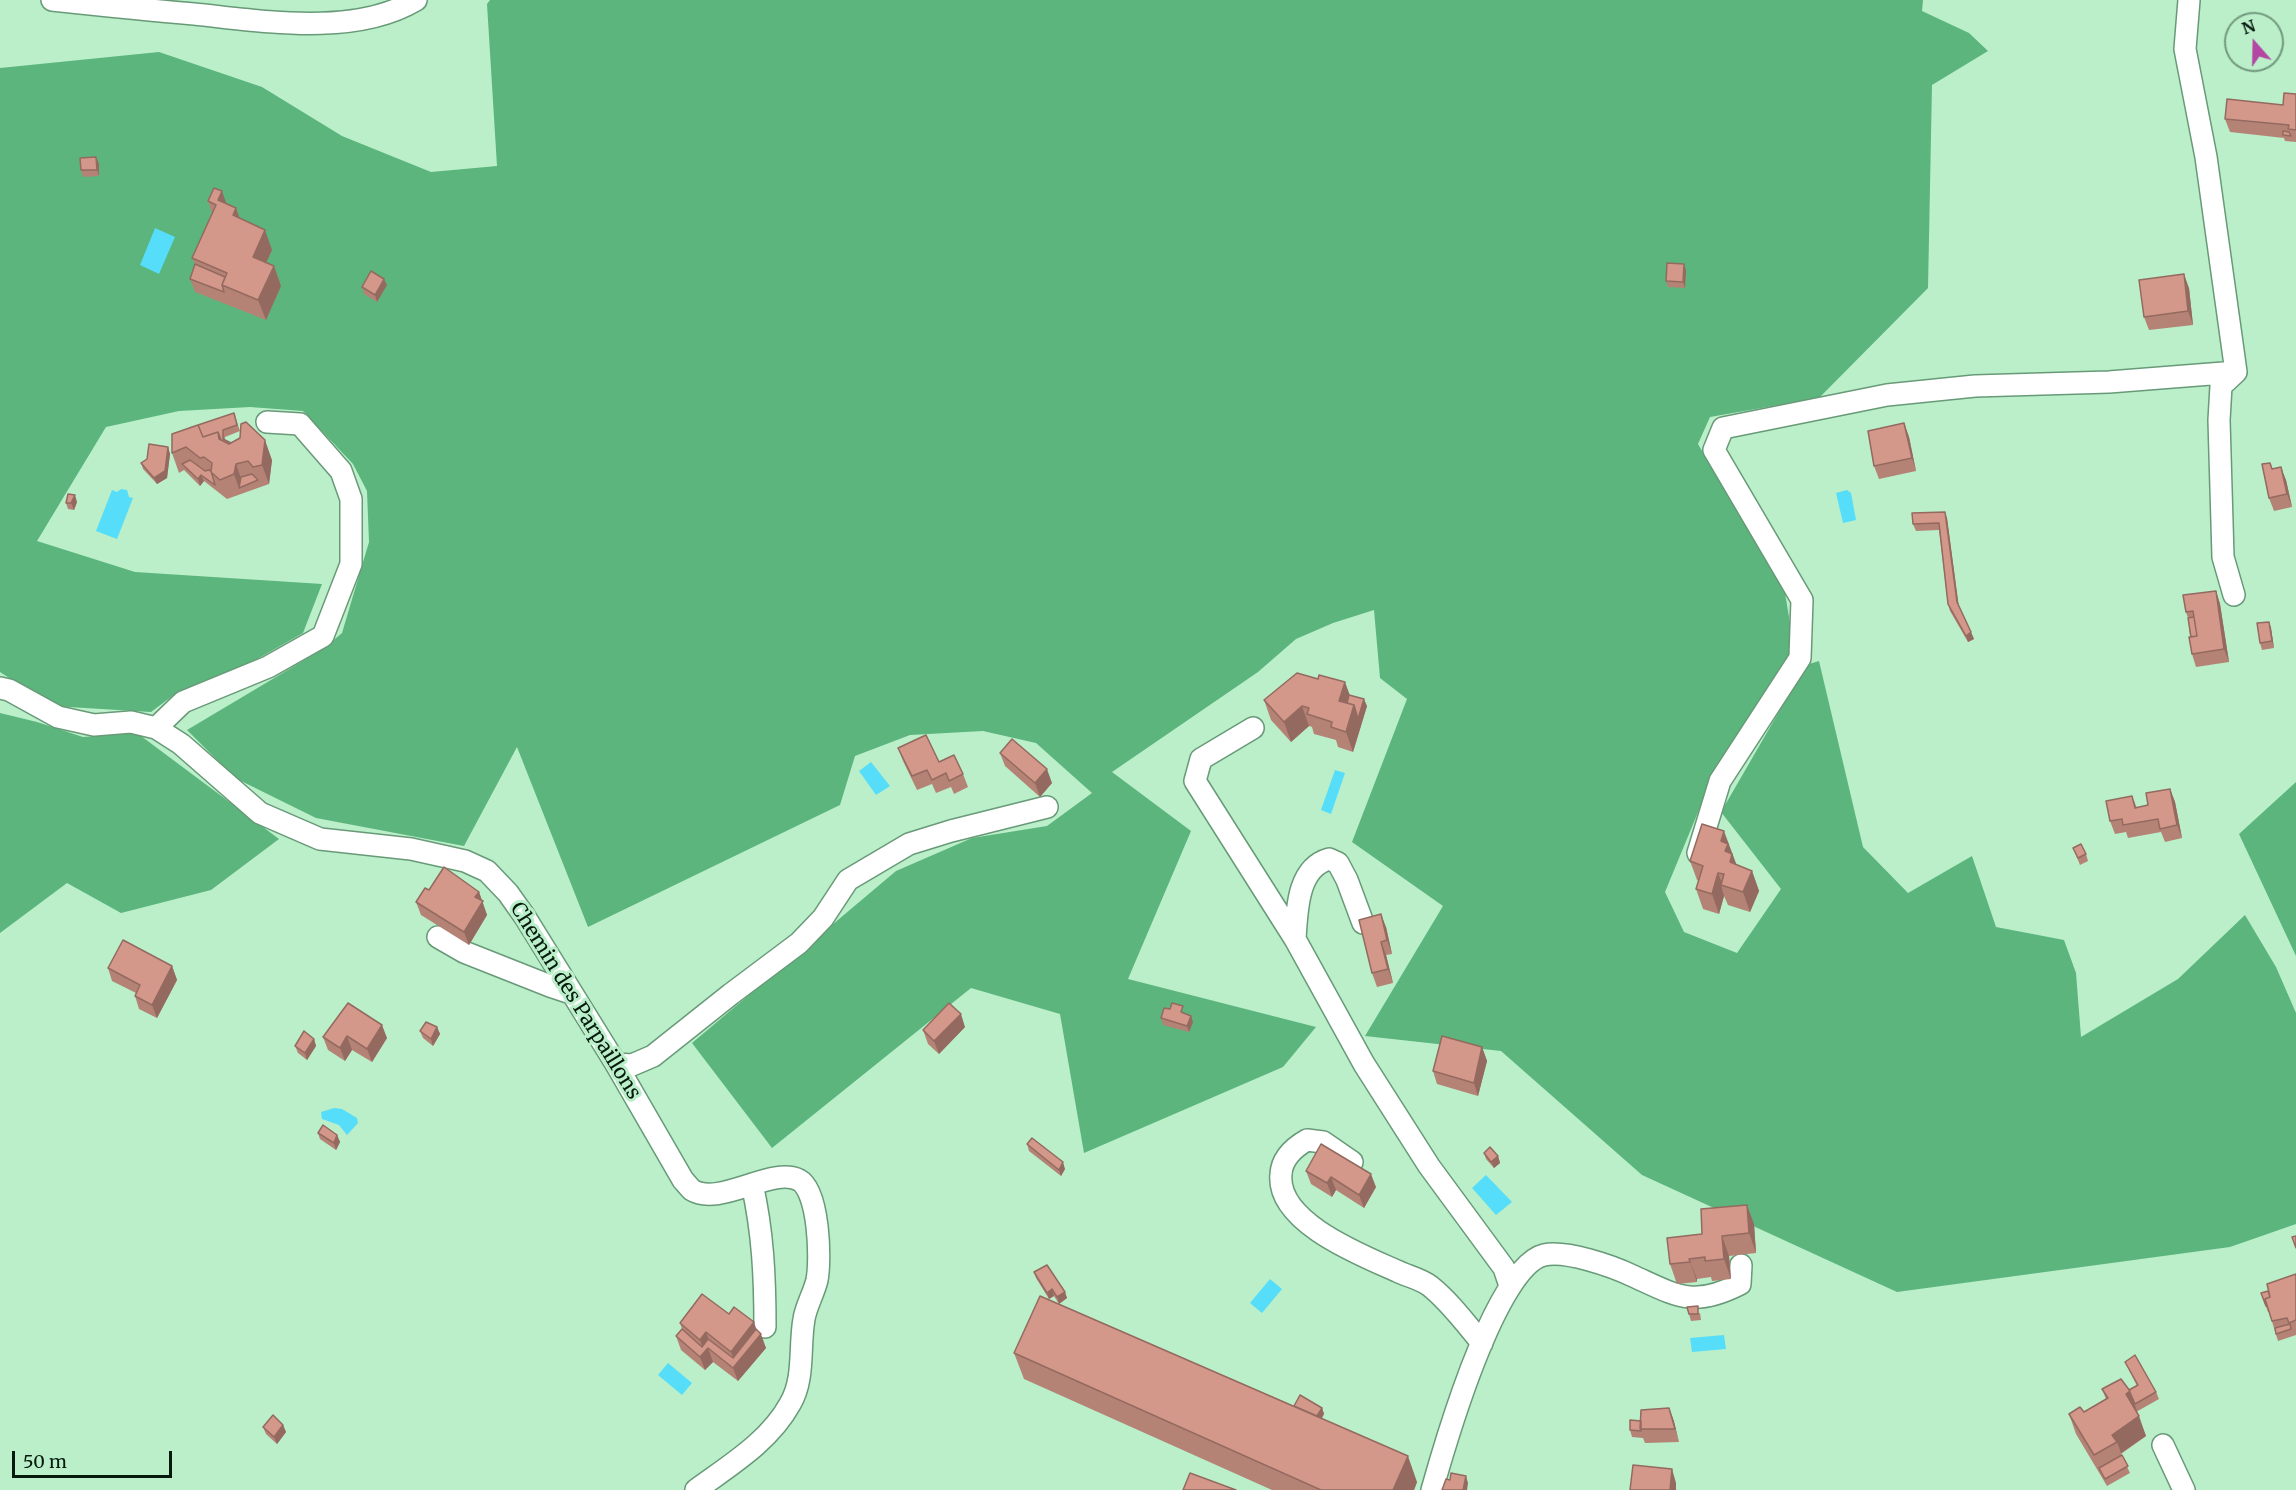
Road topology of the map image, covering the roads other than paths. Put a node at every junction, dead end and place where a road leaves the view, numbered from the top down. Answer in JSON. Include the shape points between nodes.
{"nodes":[{"id":1,"x":52,"y":0,"type":"edge"},
{"id":2,"x":416,"y":0,"type":"edge"},
{"id":3,"x":2189,"y":0,"type":"edge"},
{"id":4,"x":2236,"y":372,"type":"junction"},
{"id":5,"x":267,"y":422,"type":"dead end"},
{"id":6,"x":2234,"y":595,"type":"dead end"},
{"id":7,"x":0,"y":688,"type":"edge"},
{"id":8,"x":156,"y":728,"type":"junction"},
{"id":9,"x":1253,"y":728,"type":"dead end"},
{"id":10,"x":1047,"y":807,"type":"dead end"},
{"id":11,"x":1695,"y":863,"type":"edge"},
{"id":12,"x":1363,"y":922,"type":"edge"},
{"id":13,"x":438,"y":937,"type":"dead end"},
{"id":14,"x":1295,"y":939,"type":"junction"},
{"id":15,"x":572,"y":993,"type":"junction"},
{"id":16,"x":616,"y":1064,"type":"junction"},
{"id":17,"x":1352,"y":1162,"type":"edge"},
{"id":18,"x":752,"y":1184,"type":"junction"},
{"id":19,"x":1740,"y":1265,"type":"dead end"},
{"id":20,"x":1510,"y":1286,"type":"junction"},
{"id":21,"x":765,"y":1327,"type":"dead end"},
{"id":22,"x":1482,"y":1343,"type":"junction"},
{"id":23,"x":2163,"y":1446,"type":"dead end"},
{"id":24,"x":696,"y":1490,"type":"edge"},
{"id":25,"x":1432,"y":1490,"type":"edge"},
{"id":26,"x":2184,"y":1490,"type":"edge"}],
"edges":[{"from":1,"to":2,"type":"street","via":[[319,25],[368,18]]},
{"from":3,"to":4,"type":"street","via":[[2185,49],[2206,157]]},
{"from":4,"to":6,"type":"street","via":[[2221,386],[2219,420],[2223,557]]},
{"from":4,"to":11,"type":"street","via":[[1931,390],[1887,395],[1724,428],[1714,450],[1802,600],[1800,658],[1720,781]]},
{"from":5,"to":8,"type":"street","via":[[300,424],[340,471],[351,499],[351,564],[323,636],[268,667],[183,702]]},
{"from":7,"to":8,"type":"street","name":"Chemin des Parpaillons","via":[[58,717],[94,725],[131,722]]},
{"from":8,"to":15,"type":"street","name":"Chemin des Parpaillons","via":[[182,744],[260,813],[291,827],[320,839],[411,849],[465,861],[487,871],[513,901]]},
{"from":9,"to":14,"type":"street","via":[[1201,759],[1195,782]]},
{"from":10,"to":16,"type":"street","via":[[909,844],[858,874],[848,880],[823,918],[799,943],[653,1056],[632,1065]]},
{"from":12,"to":14,"type":"street","via":[[1338,863],[1329,859],[1319,862],[1306,878],[1298,904]]},
{"from":13,"to":15,"type":"street","via":[[464,952]]},
{"from":14,"to":20,"type":"street","via":[[1364,1064],[1430,1166],[1504,1268]]},
{"from":15,"to":16,"type":"street","name":"Chemin des Parpaillons"},
{"from":16,"to":18,"type":"street","name":"Chemin des Parpaillons","via":[[693,1190],[713,1194]]},
{"from":17,"to":22,"type":"street","via":[[1323,1142],[1301,1143],[1282,1164],[1280,1185],[1287,1203],[1300,1217],[1341,1245],[1428,1285],[1461,1316]]},
{"from":18,"to":21,"type":"street","via":[[765,1268]]},
{"from":18,"to":24,"type":"street","name":"Chemin des Parpaillons","via":[[785,1176],[799,1180],[809,1189],[818,1234],[817,1280],[804,1318],[800,1376],[791,1404],[771,1429],[748,1453]]},
{"from":19,"to":20,"type":"street","via":[[1740,1284],[1695,1299],[1673,1294],[1611,1266],[1569,1256],[1544,1255],[1522,1269]]},
{"from":20,"to":22,"type":"street"},
{"from":22,"to":25,"type":"street","via":[[1453,1416]]},
{"from":23,"to":26,"type":"street"}]}
